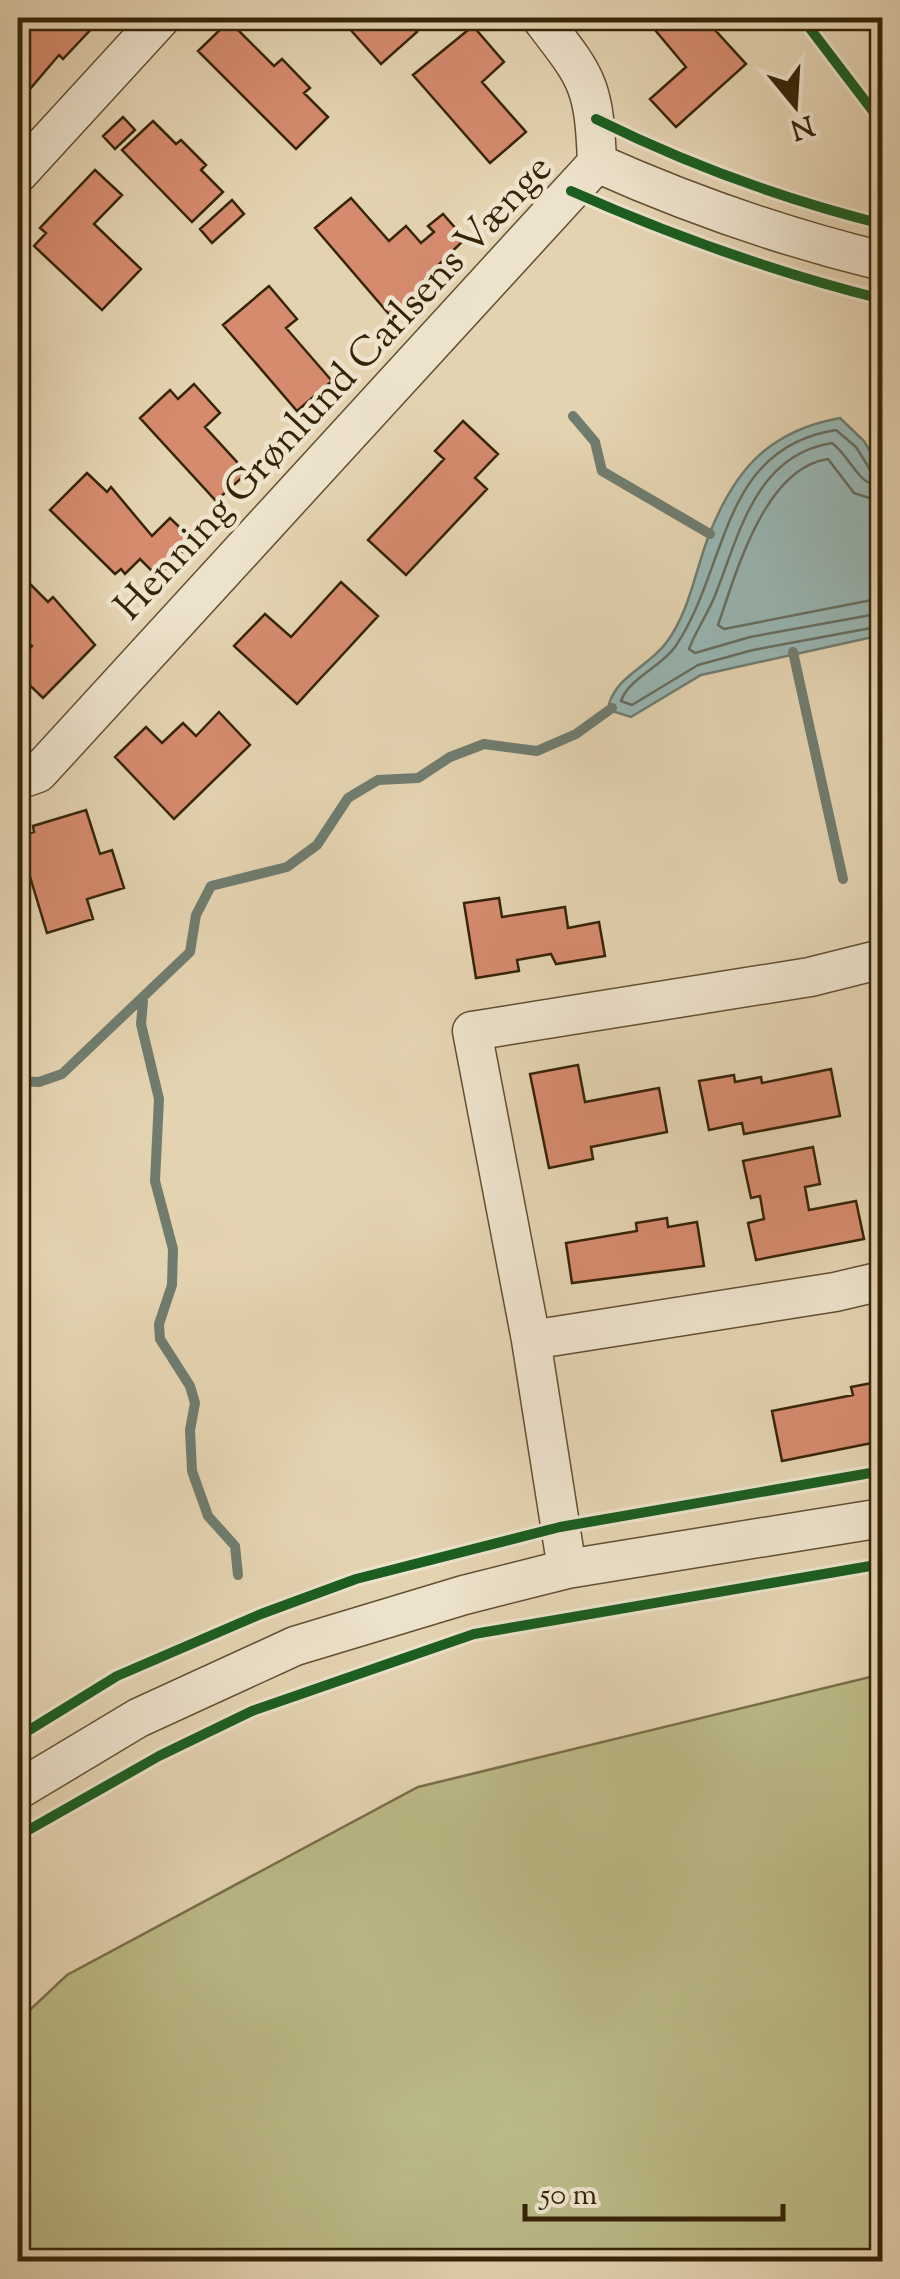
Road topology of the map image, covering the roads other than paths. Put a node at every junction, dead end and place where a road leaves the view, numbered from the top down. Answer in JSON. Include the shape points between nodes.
{"nodes":[{"id":1,"x":161,"y":18,"type":"edge"},
{"id":2,"x":542,"y":18,"type":"edge"},
{"id":3,"x":598,"y":163,"type":"junction"},
{"id":4,"x":18,"y":174,"type":"edge"},
{"id":5,"x":882,"y":261,"type":"edge"},
{"id":6,"x":18,"y":780,"type":"edge"},
{"id":7,"x":882,"y":959,"type":"edge"},
{"id":8,"x":882,"y":1280,"type":"edge"},
{"id":9,"x":531,"y":1340,"type":"junction"},
{"id":10,"x":882,"y":1518,"type":"edge"},
{"id":11,"x":568,"y":1569,"type":"junction"},
{"id":12,"x":18,"y":1790,"type":"edge"}],
"edges":[{"from":1,"to":4,"type":"street"},
{"from":2,"to":3,"type":"street","name":"Henning Grønlund Carlsens Vænge","via":[[587,78]]},
{"from":3,"to":5,"type":"street","via":[[789,239]]},
{"from":3,"to":6,"type":"street","name":"Henning Grønlund Carlsens Vænge","via":[[38,773]]},
{"from":7,"to":9,"type":"street","via":[[810,978],[472,1031]]},
{"from":8,"to":9,"type":"street"},
{"from":9,"to":11,"type":"street"},
{"from":10,"to":11,"type":"street"},
{"from":11,"to":12,"type":"street","via":[[295,1646],[138,1718]]}]}
